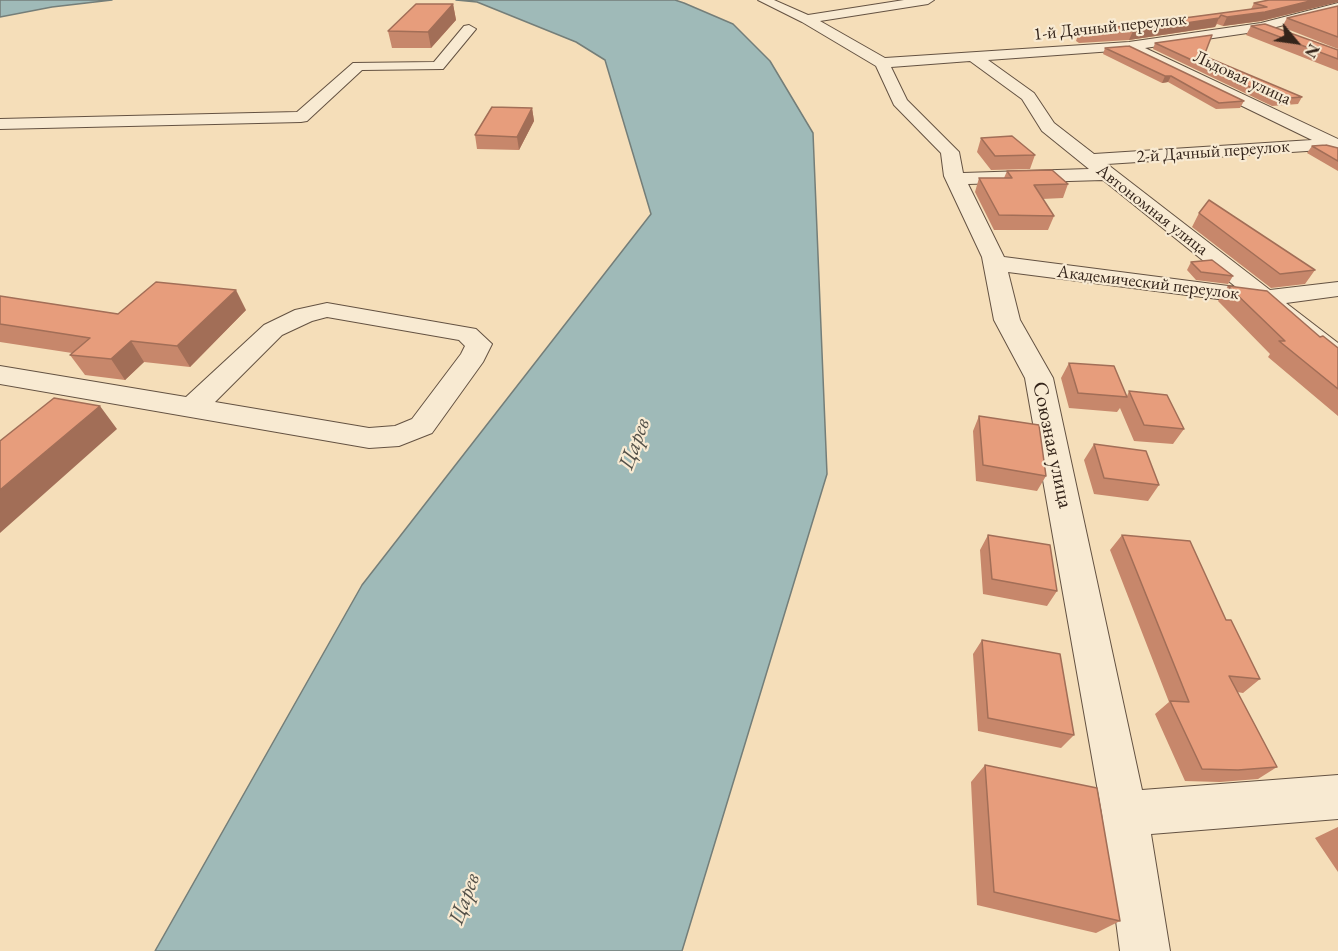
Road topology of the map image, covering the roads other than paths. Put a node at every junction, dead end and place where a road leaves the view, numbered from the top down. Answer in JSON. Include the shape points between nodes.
{"nodes":[{"id":1,"x":764,"y":0,"type":"edge"},
{"id":2,"x":928,"y":0,"type":"edge"},
{"id":3,"x":1338,"y":7,"type":"edge"},
{"id":4,"x":807,"y":19,"type":"junction"},
{"id":5,"x":1261,"y":27,"type":"junction"},
{"id":6,"x":469,"y":29,"type":"dead end"},
{"id":7,"x":1283,"y":35,"type":"edge"},
{"id":8,"x":1129,"y":46,"type":"junction"},
{"id":9,"x":974,"y":57,"type":"junction"},
{"id":10,"x":882,"y":63,"type":"junction"},
{"id":11,"x":20,"y":123,"type":"junction"},
{"id":12,"x":0,"y":124,"type":"edge"},
{"id":13,"x":0,"y":138,"type":"edge"},
{"id":14,"x":1338,"y":147,"type":"edge"},
{"id":15,"x":1088,"y":160,"type":"junction"},
{"id":16,"x":1106,"y":174,"type":"junction"},
{"id":17,"x":956,"y":179,"type":"junction"},
{"id":18,"x":995,"y":263,"type":"junction"},
{"id":19,"x":1338,"y":289,"type":"edge"},
{"id":20,"x":1264,"y":298,"type":"junction"},
{"id":21,"x":1338,"y":356,"type":"edge"},
{"id":22,"x":0,"y":375,"type":"edge"},
{"id":23,"x":193,"y":407,"type":"junction"},
{"id":24,"x":1338,"y":797,"type":"edge"},
{"id":25,"x":1125,"y":814,"type":"junction"},
{"id":26,"x":1145,"y":951,"type":"edge"}],
"edges":[{"from":1,"to":4,"type":"street"},
{"from":2,"to":4,"type":"street"},
{"from":3,"to":5,"type":"street","name":"1-й Дачный переулок"},
{"from":4,"to":10,"type":"street"},
{"from":5,"to":7,"type":"street"},
{"from":5,"to":8,"type":"street","name":"1-й Дачный переулок"},
{"from":6,"to":11,"type":"street","via":[[438,66],[358,66],[301,117]]},
{"from":8,"to":9,"type":"street","name":"1-й Дачный переулок"},
{"from":8,"to":14,"type":"street","name":"Льдовая улица"},
{"from":9,"to":10,"type":"street","name":"1-й Дачный переулок"},
{"from":9,"to":15,"type":"street","name":"Автономная улица","via":[[1028,96],[1048,127]]},
{"from":10,"to":17,"type":"street","name":"Союзная улица","via":[[900,102],[950,152]]},
{"from":11,"to":12,"type":"street"},
{"from":11,"to":13,"type":"street"},
{"from":14,"to":15,"type":"street","name":"2-й Дачный переулок"},
{"from":15,"to":16,"type":"street","name":"Автономная улица"},
{"from":16,"to":17,"type":"street"},
{"from":16,"to":20,"type":"street","name":"Автономная улица"},
{"from":17,"to":18,"type":"street","name":"Союзная улица"},
{"from":18,"to":20,"type":"street","name":"Академический переулок"},
{"from":18,"to":25,"type":"street","name":"Союзная улица","via":[[1007,320],[1039,378]]},
{"from":19,"to":20,"type":"street","name":"Академический переулок"},
{"from":20,"to":21,"type":"street","name":"Автономная улица"},
{"from":22,"to":23,"type":"street"},
{"from":23,"to":23,"type":"street","via":[[369,438],[399,436],[422,426],[479,344],[467,334],[327,310],[304,315],[273,330]]},
{"from":24,"to":25,"type":"street"},
{"from":25,"to":26,"type":"street","name":"Союзная улица"}]}
